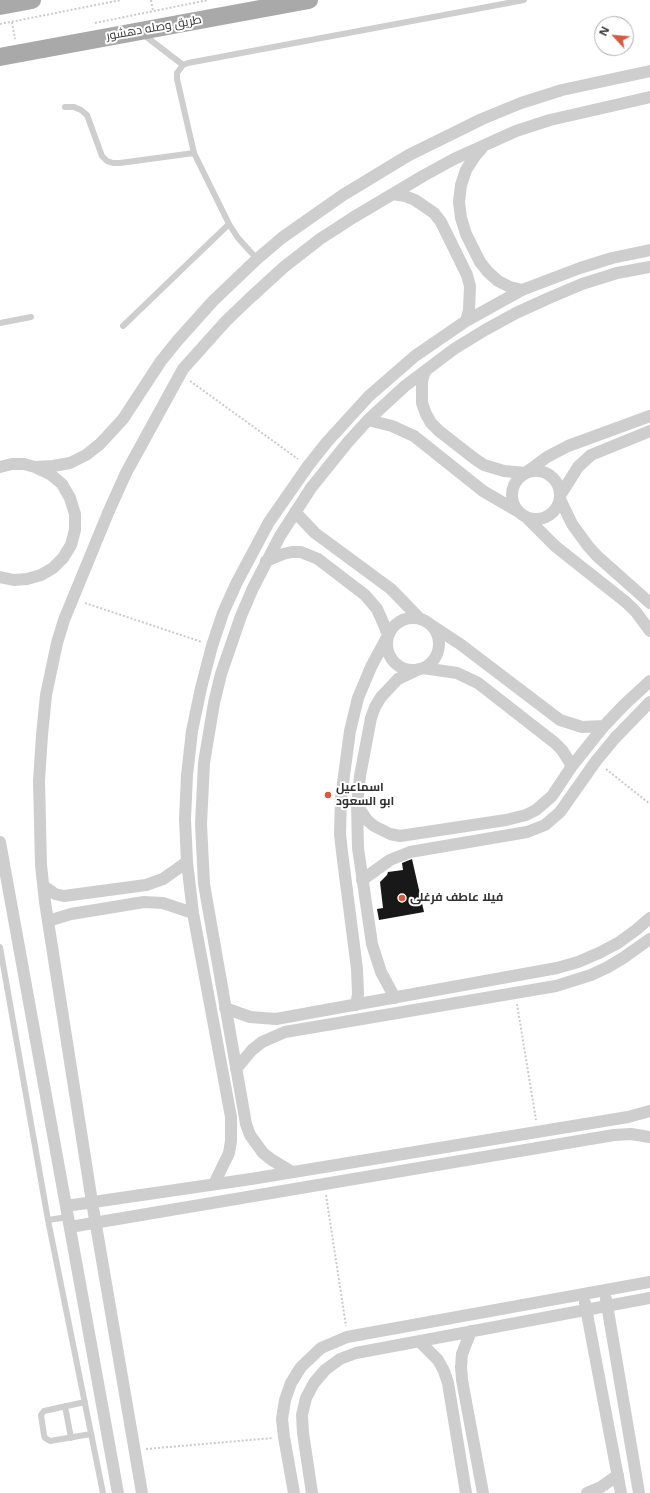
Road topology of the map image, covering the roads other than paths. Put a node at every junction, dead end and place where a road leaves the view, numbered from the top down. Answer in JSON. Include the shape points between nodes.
{"nodes":[{"id":1,"x":32,"y":0,"type":"edge"},
{"id":2,"x":309,"y":0,"type":"edge"},
{"id":3,"x":524,"y":0,"type":"edge"},
{"id":4,"x":0,"y":6,"type":"edge"},
{"id":5,"x":140,"y":31,"type":"junction"},
{"id":6,"x":0,"y":57,"type":"edge"},
{"id":7,"x":183,"y":65,"type":"junction"},
{"id":8,"x":650,"y":71,"type":"edge"},
{"id":9,"x":650,"y":97,"type":"edge"},
{"id":10,"x":66,"y":107,"type":"dead end"},
{"id":11,"x":487,"y":144,"type":"junction"},
{"id":12,"x":194,"y":153,"type":"junction"},
{"id":13,"x":393,"y":194,"type":"junction"},
{"id":14,"x":229,"y":224,"type":"junction"},
{"id":15,"x":650,"y":250,"type":"edge"},
{"id":16,"x":257,"y":259,"type":"junction"},
{"id":17,"x":650,"y":267,"type":"edge"},
{"id":18,"x":522,"y":290,"type":"junction"},
{"id":19,"x":31,"y":317,"type":"dead end"},
{"id":20,"x":466,"y":321,"type":"junction"},
{"id":21,"x":0,"y":323,"type":"edge"},
{"id":22,"x":123,"y":326,"type":"dead end"},
{"id":23,"x":425,"y":371,"type":"junction"},
{"id":24,"x":650,"y":416,"type":"edge"},
{"id":25,"x":368,"y":420,"type":"junction"},
{"id":26,"x":650,"y":431,"type":"edge"},
{"id":27,"x":0,"y":466,"type":"edge"},
{"id":28,"x":35,"y":467,"type":"junction"},
{"id":29,"x":527,"y":472,"type":"junction"},
{"id":30,"x":560,"y":497,"type":"junction"},
{"id":31,"x":295,"y":512,"type":"junction"},
{"id":32,"x":522,"y":514,"type":"junction"},
{"id":33,"x":70,"y":545,"type":"junction"},
{"id":34,"x":90,"y":553,"type":"junction"},
{"id":35,"x":266,"y":561,"type":"junction"},
{"id":36,"x":0,"y":577,"type":"edge"},
{"id":37,"x":650,"y":603,"type":"edge"},
{"id":38,"x":419,"y":618,"type":"junction"},
{"id":39,"x":431,"y":625,"type":"junction"},
{"id":40,"x":650,"y":631,"type":"edge"},
{"id":41,"x":388,"y":635,"type":"junction"},
{"id":42,"x":421,"y":668,"type":"junction"},
{"id":43,"x":650,"y":682,"type":"edge"},
{"id":44,"x":650,"y":702,"type":"edge"},
{"id":45,"x":604,"y":726,"type":"junction"},
{"id":46,"x":572,"y":766,"type":"junction"},
{"id":47,"x":357,"y":805,"type":"junction"},
{"id":48,"x":0,"y":842,"type":"edge"},
{"id":49,"x":187,"y":862,"type":"junction"},
{"id":50,"x":362,"y":880,"type":"junction"},
{"id":51,"x":44,"y":886,"type":"junction"},
{"id":52,"x":192,"y":913,"type":"junction"},
{"id":53,"x":650,"y":918,"type":"edge"},
{"id":54,"x":48,"y":921,"type":"junction"},
{"id":55,"x":650,"y":939,"type":"edge"},
{"id":56,"x":0,"y":947,"type":"edge"},
{"id":57,"x":395,"y":998,"type":"junction"},
{"id":58,"x":356,"y":1005,"type":"junction"},
{"id":59,"x":225,"y":1008,"type":"junction"},
{"id":60,"x":236,"y":1069,"type":"junction"},
{"id":61,"x":650,"y":1111,"type":"edge"},
{"id":62,"x":650,"y":1137,"type":"edge"},
{"id":63,"x":292,"y":1172,"type":"junction"},
{"id":64,"x":214,"y":1184,"type":"junction"},
{"id":65,"x":92,"y":1202,"type":"junction"},
{"id":66,"x":68,"y":1217,"type":"junction"},
{"id":67,"x":48,"y":1220,"type":"junction"},
{"id":68,"x":95,"y":1223,"type":"junction"},
{"id":69,"x":650,"y":1282,"type":"edge"},
{"id":70,"x":605,"y":1290,"type":"junction"},
{"id":71,"x":583,"y":1294,"type":"junction"},
{"id":72,"x":650,"y":1298,"type":"edge"},
{"id":73,"x":608,"y":1306,"type":"junction"},
{"id":74,"x":586,"y":1310,"type":"junction"},
{"id":75,"x":471,"y":1331,"type":"junction"},
{"id":76,"x":419,"y":1341,"type":"junction"},
{"id":77,"x":321,"y":1348,"type":"junction"},
{"id":78,"x":332,"y":1364,"type":"junction"},
{"id":79,"x":85,"y":1402,"type":"junction"},
{"id":80,"x":64,"y":1406,"type":"junction"},
{"id":81,"x":91,"y":1434,"type":"junction"},
{"id":82,"x":71,"y":1438,"type":"junction"},
{"id":83,"x":618,"y":1474,"type":"junction"},
{"id":84,"x":102,"y":1493,"type":"edge"},
{"id":85,"x":118,"y":1493,"type":"edge"},
{"id":86,"x":142,"y":1493,"type":"edge"},
{"id":87,"x":294,"y":1493,"type":"edge"},
{"id":88,"x":312,"y":1493,"type":"edge"},
{"id":89,"x":466,"y":1493,"type":"edge"},
{"id":90,"x":483,"y":1493,"type":"edge"},
{"id":91,"x":587,"y":1493,"type":"edge"},
{"id":92,"x":621,"y":1493,"type":"edge"},
{"id":93,"x":639,"y":1493,"type":"edge"}],
"edges":[{"from":1,"to":4,"type":"main road"},
{"from":2,"to":5,"type":"main road","name":"طريق وصله دهشور"},
{"from":3,"to":7,"type":"lane"},
{"from":5,"to":6,"type":"main road","name":"طريق وصله دهشور"},
{"from":5,"to":7,"type":"lane"},
{"from":7,"to":12,"type":"lane","via":[[177,73],[177,78]]},
{"from":8,"to":16,"type":"street","via":[[562,90],[482,119],[375,174],[311,216]]},
{"from":9,"to":11,"type":"street","via":[[550,120]]},
{"from":10,"to":12,"type":"lane","via":[[77,108],[87,115],[102,156],[107,161],[120,163]]},
{"from":11,"to":13,"type":"street","via":[[422,176]]},
{"from":11,"to":18,"type":"street","via":[[466,170],[459,202],[461,218],[480,262],[488,272],[510,287]]},
{"from":12,"to":14,"type":"lane"},
{"from":13,"to":20,"type":"street","via":[[416,200],[442,222],[470,286]]},
{"from":13,"to":34,"type":"street","via":[[320,239],[284,267],[226,321],[200,350],[181,374],[126,473]]},
{"from":14,"to":16,"type":"lane"},
{"from":14,"to":22,"type":"lane"},
{"from":15,"to":18,"type":"street","via":[[612,258]]},
{"from":16,"to":28,"type":"street","via":[[213,301],[178,340],[122,419],[100,444],[70,463]]},
{"from":17,"to":23,"type":"street","via":[[617,273],[582,284],[516,313],[454,349]]},
{"from":18,"to":20,"type":"street"},
{"from":19,"to":21,"type":"lane"},
{"from":20,"to":49,"type":"street","via":[[415,356],[347,418],[308,466],[252,551],[212,646],[198,702],[187,775]]},
{"from":23,"to":25,"type":"street"},
{"from":23,"to":29,"type":"street","via":[[422,381],[422,403],[428,418],[439,431],[484,465],[504,471]]},
{"from":24,"to":29,"type":"street","via":[[568,446]]},
{"from":25,"to":31,"type":"street","via":[[329,464]]},
{"from":25,"to":32,"type":"street","via":[[392,426],[414,436],[483,491]]},
{"from":26,"to":30,"type":"street","via":[[588,458],[578,467]]},
{"from":27,"to":28,"type":"street","via":[[24,464]]},
{"from":28,"to":33,"type":"street","via":[[50,474],[62,484],[70,498],[75,514],[75,530]]},
{"from":29,"to":30,"type":"street","via":[[535,470],[548,473],[558,483]]},
{"from":29,"to":32,"type":"street","via":[[517,480],[512,492],[514,506]]},
{"from":30,"to":32,"type":"street","via":[[556,510],[544,518],[538,519]]},
{"from":30,"to":37,"type":"street","via":[[572,524],[588,546]]},
{"from":31,"to":35,"type":"street"},
{"from":31,"to":38,"type":"street","via":[[315,533],[391,589]]},
{"from":32,"to":40,"type":"street","via":[[555,546],[627,603]]},
{"from":33,"to":34,"type":"street"},
{"from":33,"to":36,"type":"street","via":[[63,558],[41,575],[14,580]]},
{"from":34,"to":51,"type":"street","via":[[57,643],[46,695],[39,789],[39,828]]},
{"from":35,"to":41,"type":"street","via":[[292,552],[310,554],[365,595],[377,609]]},
{"from":35,"to":59,"type":"street","via":[[241,616],[226,660],[214,703],[204,763],[201,824],[204,884]]},
{"from":38,"to":39,"type":"street"},
{"from":38,"to":41,"type":"street","via":[[401,620]]},
{"from":39,"to":42,"type":"street","via":[[436,632],[438,649],[430,663]]},
{"from":39,"to":45,"type":"street","via":[[560,720],[582,727]]},
{"from":41,"to":42,"type":"street","via":[[386,645],[392,660],[404,669]]},
{"from":41,"to":58,"type":"street","via":[[370,667],[358,698],[350,731],[341,798],[340,834],[358,969]]},
{"from":42,"to":46,"type":"street","via":[[457,673],[478,683],[556,743]]},
{"from":42,"to":47,"type":"street","via":[[389,687],[375,707],[360,776]]},
{"from":43,"to":45,"type":"street"},
{"from":44,"to":50,"type":"street","via":[[615,738],[560,812],[545,825],[527,832],[410,852],[390,860]]},
{"from":45,"to":46,"type":"street"},
{"from":46,"to":47,"type":"street","via":[[552,796],[544,803],[526,815],[511,819],[400,836],[386,833],[374,826]]},
{"from":47,"to":50,"type":"street"},
{"from":48,"to":66,"type":"street"},
{"from":49,"to":51,"type":"street","via":[[163,879],[146,885],[64,896],[55,894]]},
{"from":49,"to":52,"type":"street"},
{"from":50,"to":57,"type":"street","via":[[376,958]]},
{"from":51,"to":54,"type":"street"},
{"from":52,"to":54,"type":"street","via":[[163,903],[144,902],[71,914]]},
{"from":52,"to":64,"type":"street","via":[[232,1129],[229,1153]]},
{"from":53,"to":57,"type":"street","via":[[618,942],[578,962]]},
{"from":54,"to":65,"type":"street"},
{"from":55,"to":60,"type":"street","via":[[624,958],[591,975],[556,986],[284,1032],[262,1042]]},
{"from":56,"to":67,"type":"lane"},
{"from":57,"to":58,"type":"street"},
{"from":58,"to":59,"type":"street","via":[[276,1019],[250,1017]]},
{"from":59,"to":60,"type":"street"},
{"from":60,"to":63,"type":"street","via":[[250,1134],[263,1153]]},
{"from":61,"to":63,"type":"street"},
{"from":62,"to":68,"type":"street","via":[[614,1135]]},
{"from":63,"to":64,"type":"street"},
{"from":64,"to":65,"type":"street"},
{"from":65,"to":66,"type":"street"},
{"from":65,"to":68,"type":"street"},
{"from":66,"to":67,"type":"lane"},
{"from":66,"to":68,"type":"street"},
{"from":66,"to":85,"type":"street"},
{"from":67,"to":79,"type":"lane"},
{"from":68,"to":86,"type":"street"},
{"from":69,"to":70,"type":"street"},
{"from":70,"to":71,"type":"street"},
{"from":70,"to":73,"type":"street"},
{"from":71,"to":74,"type":"street"},
{"from":71,"to":77,"type":"street","via":[[347,1337]]},
{"from":72,"to":73,"type":"street"},
{"from":73,"to":74,"type":"street"},
{"from":73,"to":93,"type":"street"},
{"from":74,"to":75,"type":"street"},
{"from":74,"to":83,"type":"street"},
{"from":75,"to":76,"type":"street"},
{"from":75,"to":90,"type":"street","via":[[462,1354],[461,1367]]},
{"from":76,"to":78,"type":"street","via":[[356,1353]]},
{"from":76,"to":89,"type":"street","via":[[438,1360],[448,1383]]},
{"from":77,"to":78,"type":"street"},
{"from":77,"to":87,"type":"street","via":[[301,1367],[291,1382],[285,1400],[282,1418]]},
{"from":78,"to":88,"type":"street","via":[[314,1383],[306,1398],[302,1415]]},
{"from":79,"to":80,"type":"lane"},
{"from":79,"to":81,"type":"lane"},
{"from":80,"to":82,"type":"lane"},
{"from":80,"to":82,"type":"lane","via":[[42,1413],[44,1435],[50,1442]]},
{"from":81,"to":82,"type":"lane"},
{"from":81,"to":84,"type":"lane"},
{"from":83,"to":91,"type":"street","via":[[601,1487]]},
{"from":83,"to":92,"type":"street"}]}
